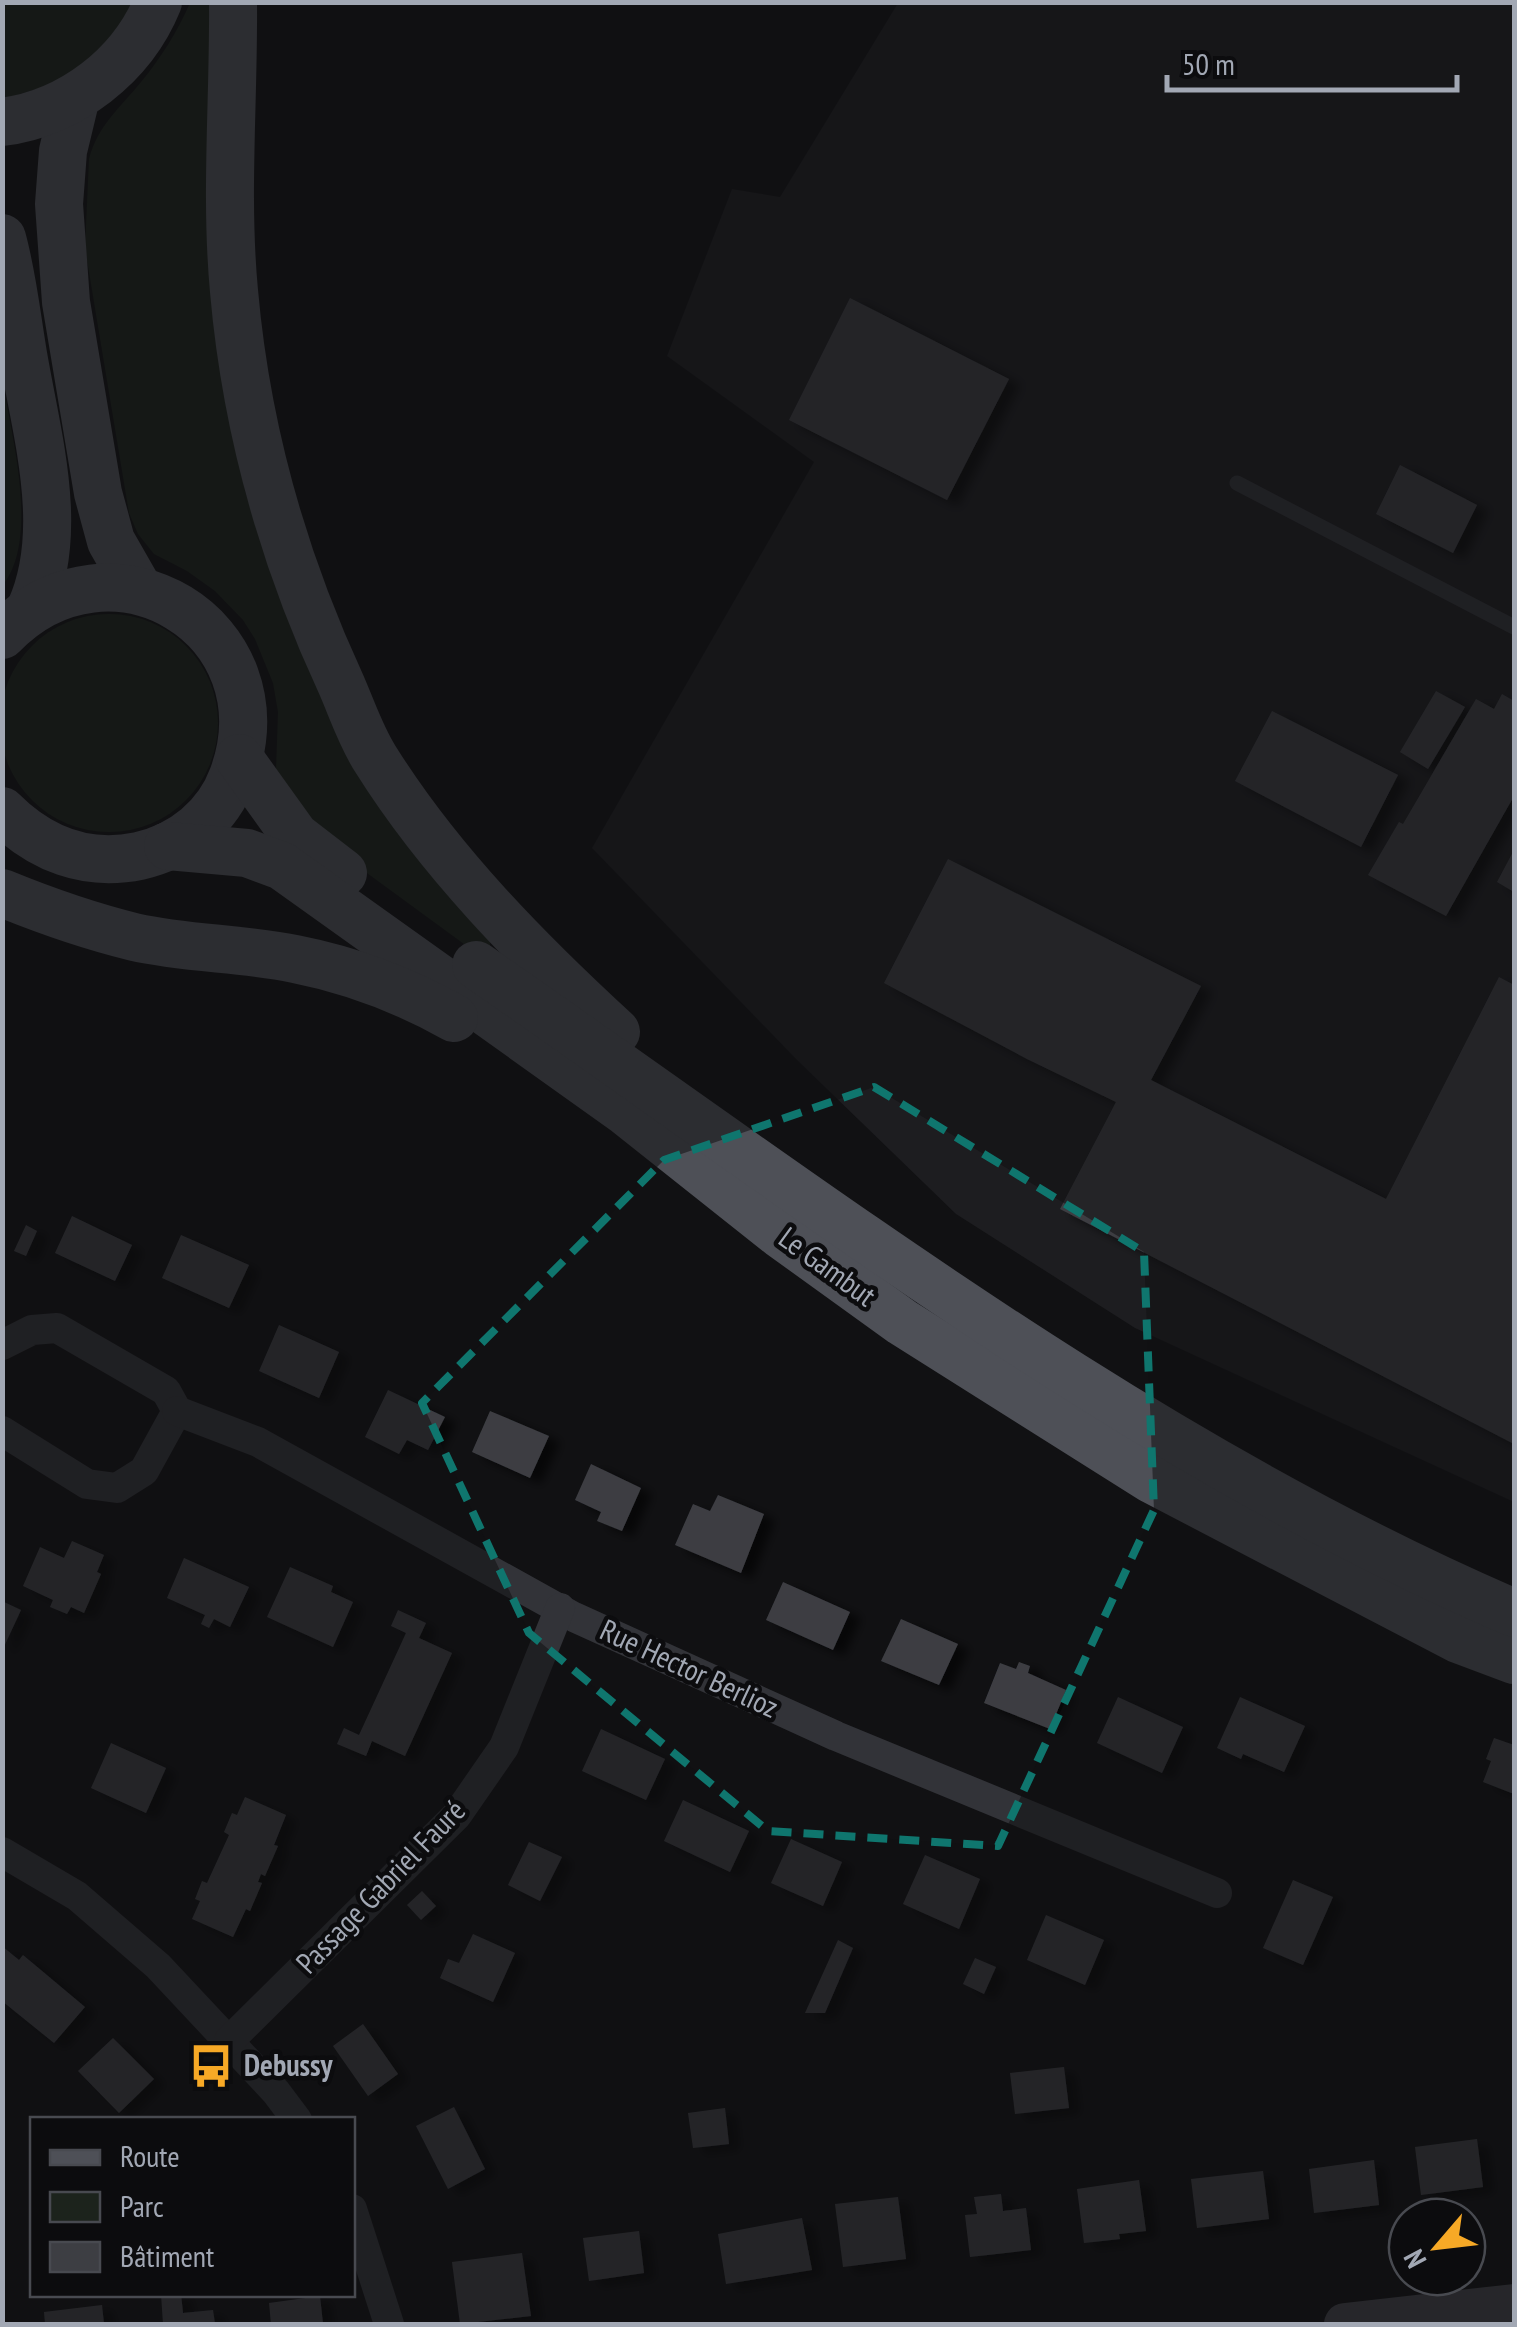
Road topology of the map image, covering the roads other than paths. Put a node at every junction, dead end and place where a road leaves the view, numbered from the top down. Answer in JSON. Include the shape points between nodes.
{"nodes":[{"id":1,"x":158,"y":2,"type":"edge"},
{"id":2,"x":233,"y":2,"type":"edge"},
{"id":3,"x":76,"y":97,"type":"junction"},
{"id":4,"x":2,"y":122,"type":"edge"},
{"id":5,"x":2,"y":238,"type":"edge"},
{"id":6,"x":1237,"y":483,"type":"dead end"},
{"id":7,"x":139,"y":590,"type":"junction"},
{"id":8,"x":16,"y":622,"type":"edge"},
{"id":9,"x":1514,"y":628,"type":"edge"},
{"id":10,"x":239,"y":758,"type":"junction"},
{"id":11,"x":2,"y":811,"type":"edge"},
{"id":12,"x":168,"y":846,"type":"junction"},
{"id":13,"x":2,"y":893,"type":"edge"},
{"id":14,"x":747,"y":1153,"type":"junction"},
{"id":15,"x":780,"y":1234,"type":"junction"},
{"id":16,"x":2,"y":1346,"type":"edge"},
{"id":17,"x":177,"y":1411,"type":"junction"},
{"id":18,"x":2,"y":1431,"type":"edge"},
{"id":19,"x":560,"y":1608,"type":"junction"},
{"id":20,"x":1514,"y":1614,"type":"edge"},
{"id":21,"x":1514,"y":1660,"type":"edge"},
{"id":22,"x":2,"y":1852,"type":"edge"},
{"id":23,"x":1216,"y":1893,"type":"dead end"},
{"id":24,"x":229,"y":2041,"type":"junction"},
{"id":25,"x":295,"y":2117,"type":"edge"},
{"id":26,"x":355,"y":2219,"type":"edge"},
{"id":27,"x":1514,"y":2305,"type":"edge"},
{"id":28,"x":388,"y":2324,"type":"edge"},
{"id":29,"x":1345,"y":2324,"type":"edge"}],
"edges":[{"from":1,"to":3,"type":"main road","via":[[124,58]]},
{"from":2,"to":14,"type":"main road","via":[[233,287],[244,388],[268,490],[310,618],[374,758],[445,855],[548,970]]},
{"from":3,"to":4,"type":"main road"},
{"from":3,"to":7,"type":"main road","via":[[59,204],[66,302],[98,494],[111,541]]},
{"from":5,"to":8,"type":"main road","via":[[46,506],[44,568]]},
{"from":6,"to":9,"type":"lane"},
{"from":7,"to":8,"type":"main road","via":[[81,588],[53,597]]},
{"from":7,"to":10,"type":"main road","via":[[178,606],[224,653],[240,693]]},
{"from":10,"to":12,"type":"main road","via":[[217,810]]},
{"from":10,"to":14,"type":"main road","via":[[305,847]]},
{"from":11,"to":12,"type":"main road","via":[[35,839],[78,857],[124,859]]},
{"from":12,"to":15,"type":"main road","name":"Le Gambut","via":[[247,852],[282,866],[625,1112]]},
{"from":13,"to":15,"type":"main road","via":[[137,938],[294,958],[386,984],[468,1026]]},
{"from":14,"to":20,"type":"main road","name":"Le Gambut","via":[[932,1283],[1183,1445]]},
{"from":15,"to":21,"type":"main road","name":"Le Gambut","via":[[902,1322],[1151,1479],[1458,1638]]},
{"from":16,"to":17,"type":"street","name":"Rue Hector Berlioz","via":[[32,1330],[58,1328],[166,1391]]},
{"from":17,"to":18,"type":"street","via":[[144,1471],[117,1488],[86,1484]]},
{"from":17,"to":19,"type":"street","name":"Rue Hector Berlioz","via":[[258,1442]]},
{"from":19,"to":23,"type":"street","name":"Rue Hector Berlioz","via":[[836,1736]]},
{"from":19,"to":24,"type":"street","name":"Passage Gabriel Fauré","via":[[504,1747],[457,1815]]},
{"from":22,"to":24,"type":"street","via":[[77,1896],[158,1966]]},
{"from":24,"to":25,"type":"street"},
{"from":26,"to":28,"type":"street"},
{"from":27,"to":29,"type":"main road"}]}
